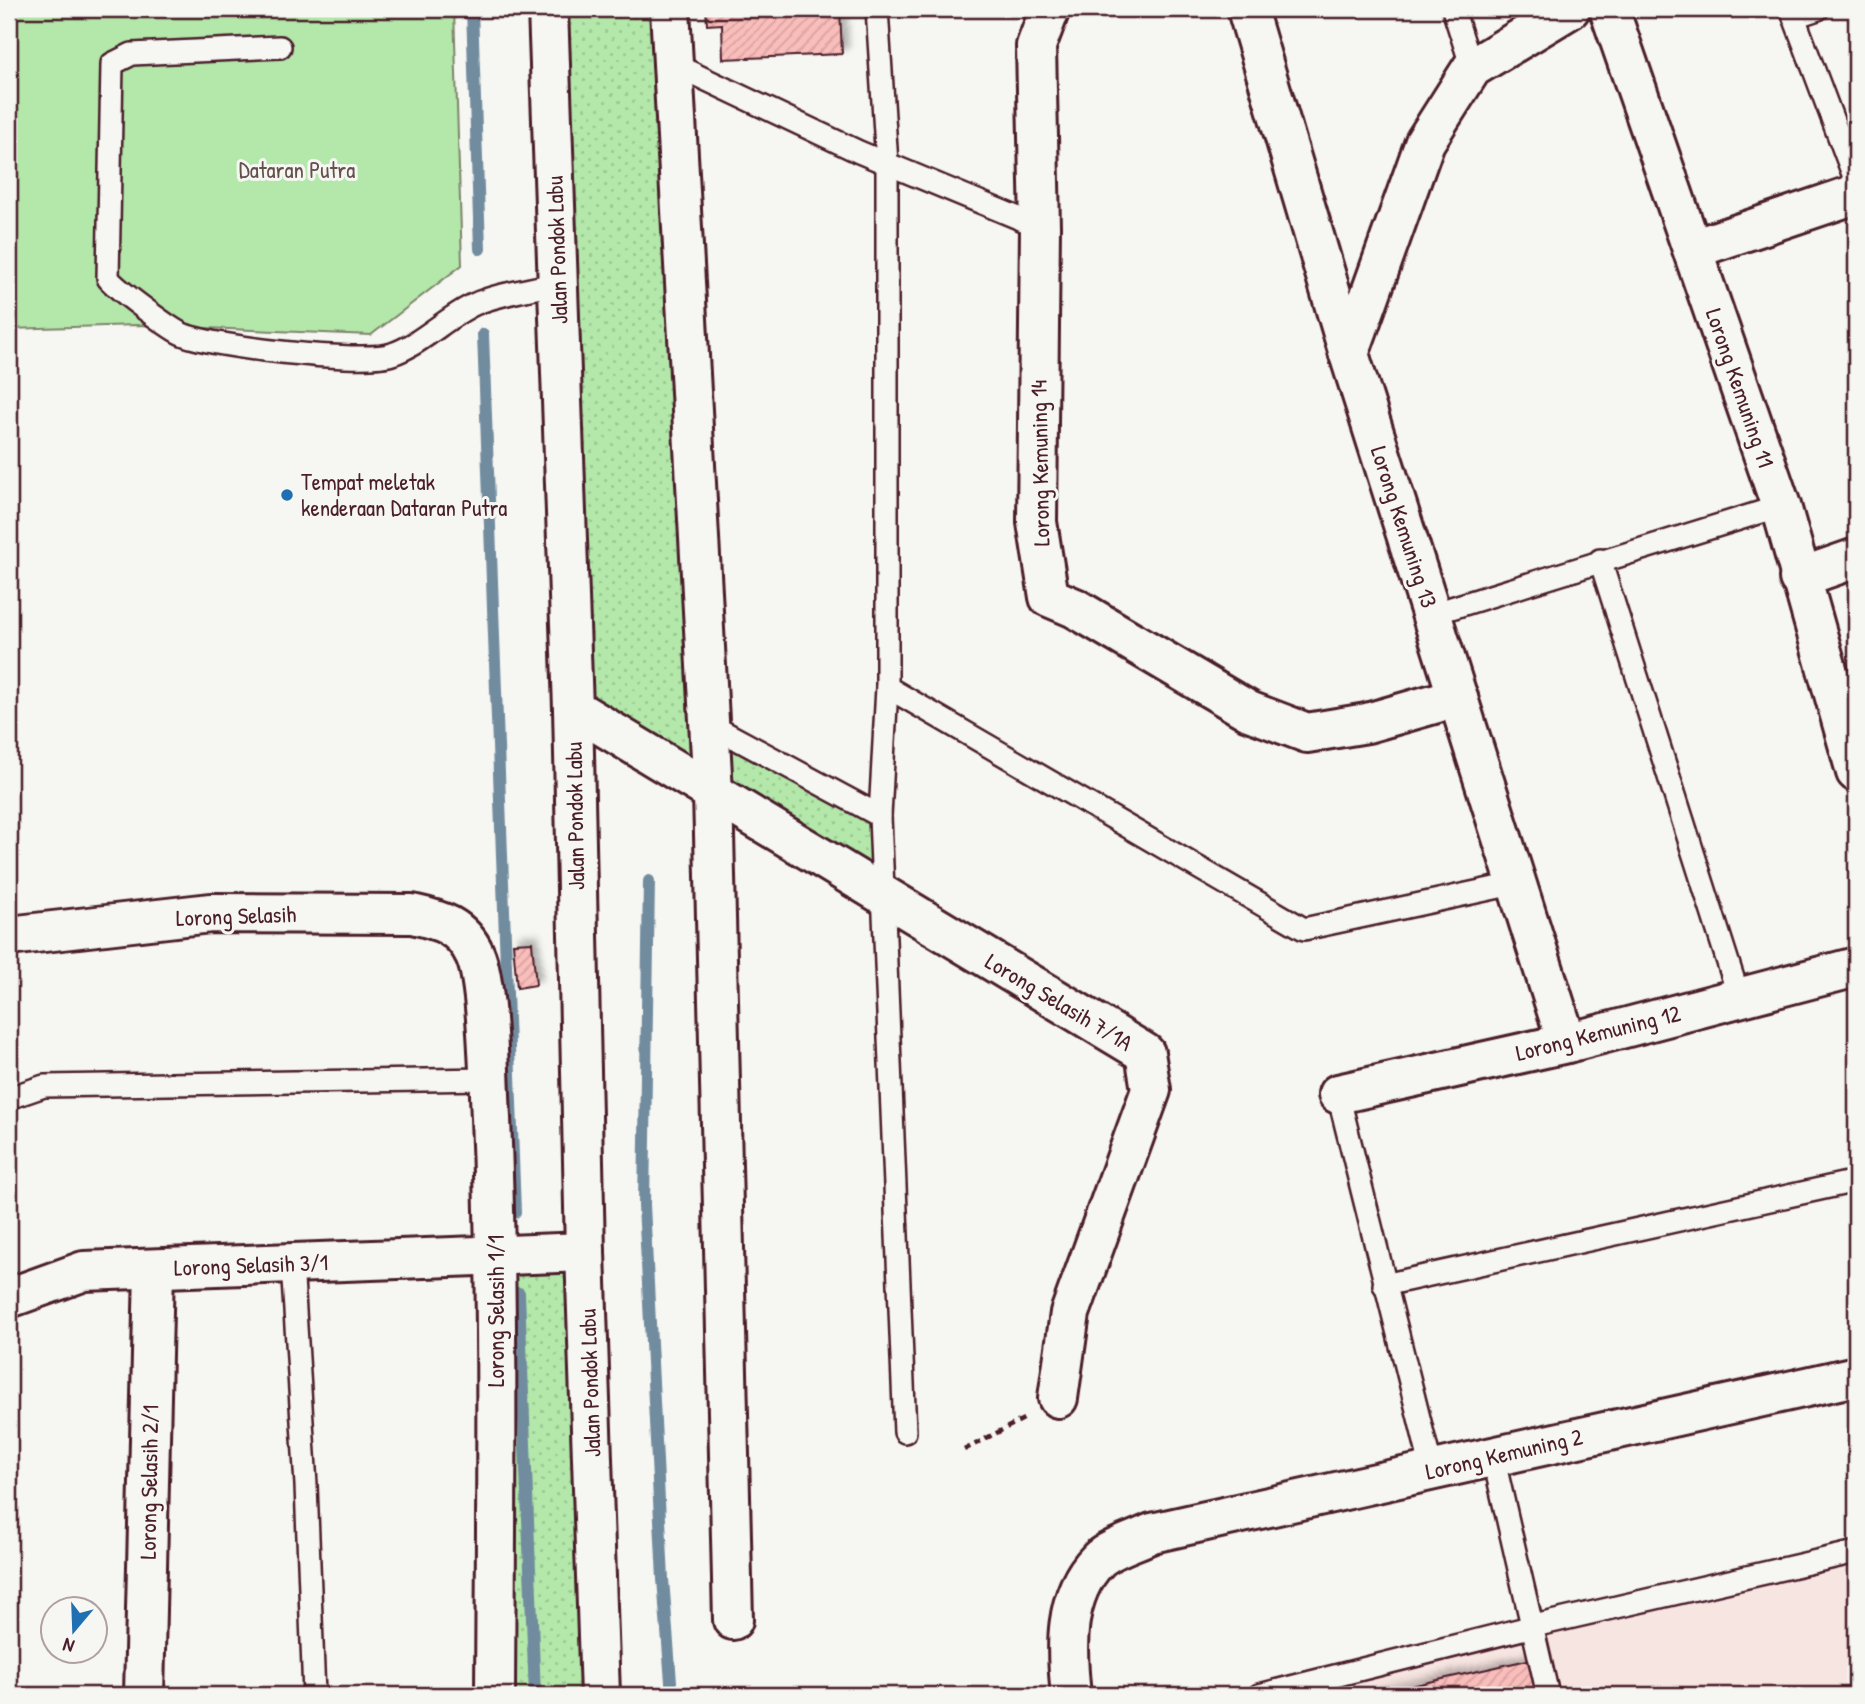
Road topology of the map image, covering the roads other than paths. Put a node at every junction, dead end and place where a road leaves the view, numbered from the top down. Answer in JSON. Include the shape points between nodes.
{"nodes":[{"id":1,"x":548,"y":9,"type":"edge"},
{"id":2,"x":670,"y":9,"type":"edge"},
{"id":3,"x":877,"y":9,"type":"edge"},
{"id":4,"x":1050,"y":9,"type":"edge"},
{"id":5,"x":1247,"y":9,"type":"edge"},
{"id":6,"x":1453,"y":9,"type":"edge"},
{"id":7,"x":1570,"y":9,"type":"edge"},
{"id":8,"x":1609,"y":9,"type":"edge"},
{"id":9,"x":1818,"y":9,"type":"edge"},
{"id":10,"x":1793,"y":13,"type":"edge"},
{"id":11,"x":280,"y":47,"type":"dead end"},
{"id":12,"x":671,"y":63,"type":"junction"},
{"id":13,"x":1472,"y":68,"type":"junction"},
{"id":14,"x":887,"y":164,"type":"junction"},
{"id":15,"x":1856,"y":182,"type":"edge"},
{"id":16,"x":1856,"y":194,"type":"edge"},
{"id":17,"x":1040,"y":227,"type":"junction"},
{"id":18,"x":1693,"y":249,"type":"junction"},
{"id":19,"x":558,"y":283,"type":"junction"},
{"id":20,"x":1349,"y":354,"type":"junction"},
{"id":21,"x":1781,"y":506,"type":"junction"},
{"id":22,"x":1856,"y":558,"type":"edge"},
{"id":23,"x":1600,"y":560,"type":"junction"},
{"id":24,"x":1799,"y":578,"type":"junction"},
{"id":25,"x":1432,"y":614,"type":"junction"},
{"id":26,"x":887,"y":687,"type":"junction"},
{"id":27,"x":1458,"y":697,"type":"junction"},
{"id":28,"x":573,"y":708,"type":"junction"},
{"id":29,"x":709,"y":724,"type":"junction"},
{"id":30,"x":1856,"y":772,"type":"edge"},
{"id":31,"x":713,"y":793,"type":"junction"},
{"id":32,"x":880,"y":816,"type":"junction"},
{"id":33,"x":1518,"y":883,"type":"junction"},
{"id":34,"x":883,"y":895,"type":"junction"},
{"id":35,"x":460,"y":931,"type":"joint"},
{"id":36,"x":9,"y":936,"type":"edge"},
{"id":37,"x":1856,"y":967,"type":"edge"},
{"id":38,"x":1739,"y":997,"type":"junction"},
{"id":39,"x":1567,"y":1043,"type":"junction"},
{"id":40,"x":489,"y":1079,"type":"junction"},
{"id":41,"x":1338,"y":1094,"type":"joint"},
{"id":42,"x":9,"y":1098,"type":"edge"},
{"id":43,"x":1856,"y":1181,"type":"edge"},
{"id":44,"x":585,"y":1252,"type":"junction"},
{"id":45,"x":497,"y":1255,"type":"junction"},
{"id":46,"x":292,"y":1263,"type":"junction"},
{"id":47,"x":154,"y":1269,"type":"junction"},
{"id":48,"x":1384,"y":1285,"type":"junction"},
{"id":49,"x":9,"y":1297,"type":"edge"},
{"id":50,"x":1856,"y":1376,"type":"edge"},
{"id":51,"x":1058,"y":1398,"type":"road end"},
{"id":52,"x":905,"y":1432,"type":"dead end"},
{"id":53,"x":1493,"y":1456,"type":"junction"},
{"id":54,"x":1433,"y":1470,"type":"junction"},
{"id":55,"x":1856,"y":1552,"type":"edge"},
{"id":56,"x":733,"y":1620,"type":"dead end"},
{"id":57,"x":599,"y":1624,"type":"junction"},
{"id":58,"x":1534,"y":1626,"type":"junction"},
{"id":59,"x":144,"y":1695,"type":"edge"},
{"id":60,"x":314,"y":1695,"type":"edge"},
{"id":61,"x":495,"y":1695,"type":"edge"},
{"id":62,"x":600,"y":1695,"type":"edge"},
{"id":63,"x":612,"y":1695,"type":"edge"},
{"id":64,"x":1071,"y":1695,"type":"edge"},
{"id":65,"x":1259,"y":1695,"type":"edge"},
{"id":66,"x":1548,"y":1695,"type":"edge"}],
"edges":[{"from":1,"to":19,"type":"street","name":"Jalan Pondok Labu"},
{"from":2,"to":12,"type":"street"},
{"from":3,"to":14,"type":"lane"},
{"from":4,"to":17,"type":"street","name":"Lorong Kemuning 14","via":[[1036,46]]},
{"from":5,"to":20,"type":"street","name":"Lorong Kemuning 13"},
{"from":6,"to":13,"type":"lane"},
{"from":7,"to":13,"type":"street"},
{"from":8,"to":18,"type":"street","name":"Lorong Kemuning 11"},
{"from":9,"to":10,"type":"lane"},
{"from":10,"to":15,"type":"lane"},
{"from":11,"to":19,"type":"lane","via":[[132,54],[113,64],[108,278],[117,290],[180,333],[223,345],[314,355],[391,355],[475,304]]},
{"from":12,"to":14,"type":"lane"},
{"from":12,"to":29,"type":"street"},
{"from":13,"to":20,"type":"street","via":[[1425,142]]},
{"from":14,"to":17,"type":"lane"},
{"from":14,"to":26,"type":"lane"},
{"from":16,"to":18,"type":"street"},
{"from":17,"to":27,"type":"street","name":"Lorong Kemuning 14","via":[[1037,522],[1049,597],[1249,711],[1307,733],[1367,723]]},
{"from":18,"to":21,"type":"street","name":"Lorong Kemuning 11"},
{"from":19,"to":28,"type":"street","name":"Jalan Pondok Labu"},
{"from":20,"to":25,"type":"street","name":"Lorong Kemuning 13"},
{"from":21,"to":23,"type":"lane"},
{"from":21,"to":24,"type":"street","name":"Lorong Kemuning 11"},
{"from":22,"to":24,"type":"street"},
{"from":23,"to":25,"type":"lane"},
{"from":23,"to":38,"type":"lane"},
{"from":24,"to":30,"type":"street","name":"Lorong Kemuning 11"},
{"from":25,"to":27,"type":"street","name":"Lorong Kemuning 13"},
{"from":26,"to":32,"type":"lane"},
{"from":26,"to":33,"type":"lane","via":[[1304,929]]},
{"from":27,"to":33,"type":"street","name":"Lorong Kemuning 13"},
{"from":28,"to":31,"type":"street","name":"Lorong Selasih 7/1A"},
{"from":28,"to":44,"type":"street","name":"Jalan Pondok Labu"},
{"from":29,"to":31,"type":"street"},
{"from":29,"to":32,"type":"lane"},
{"from":31,"to":34,"type":"street","name":"Lorong Selasih 7/1A"},
{"from":31,"to":56,"type":"street"},
{"from":32,"to":34,"type":"lane"},
{"from":33,"to":39,"type":"street","name":"Lorong Kemuning 13"},
{"from":34,"to":51,"type":"street","name":"Lorong Selasih 7/1A","via":[[1145,1054],[1151,1090],[1070,1313]]},
{"from":34,"to":52,"type":"lane"},
{"from":35,"to":36,"type":"street","name":"Lorong Selasih","via":[[412,914],[211,913]]},
{"from":35,"to":40,"type":"street","name":"Lorong Selasih 1/1","via":[[476,956]]},
{"from":37,"to":38,"type":"street","name":"Lorong Kemuning 12"},
{"from":38,"to":39,"type":"street","name":"Lorong Kemuning 12"},
{"from":39,"to":41,"type":"street","name":"Lorong Kemuning 12"},
{"from":40,"to":42,"type":"lane","via":[[44,1086]]},
{"from":40,"to":45,"type":"street","name":"Lorong Selasih 1/1"},
{"from":41,"to":48,"type":"lane"},
{"from":43,"to":48,"type":"lane"},
{"from":44,"to":45,"type":"street","name":"Lorong Selasih 3/1"},
{"from":44,"to":57,"type":"street","name":"Jalan Pondok Labu"},
{"from":45,"to":46,"type":"street","name":"Lorong Selasih 3/1"},
{"from":45,"to":61,"type":"street","name":"Lorong Selasih 1/1"},
{"from":46,"to":47,"type":"street","name":"Lorong Selasih 3/1"},
{"from":46,"to":60,"type":"lane"},
{"from":47,"to":49,"type":"street","name":"Lorong Selasih 3/1","via":[[85,1271]]},
{"from":47,"to":59,"type":"street","name":"Lorong Selasih 2/1"},
{"from":48,"to":54,"type":"lane"},
{"from":50,"to":53,"type":"street","name":"Lorong Kemuning 2"},
{"from":53,"to":54,"type":"street","name":"Lorong Kemuning 2"},
{"from":53,"to":58,"type":"lane"},
{"from":54,"to":64,"type":"street","name":"Lorong Kemuning 2","via":[[1152,1533],[1099,1559],[1075,1595],[1066,1650]]},
{"from":55,"to":58,"type":"lane"},
{"from":57,"to":62,"type":"street","name":"Jalan Pondok Labu"},
{"from":57,"to":63,"type":"street","name":"Jalan Pondok Labu"},
{"from":58,"to":65,"type":"lane"},
{"from":58,"to":66,"type":"lane"}]}
